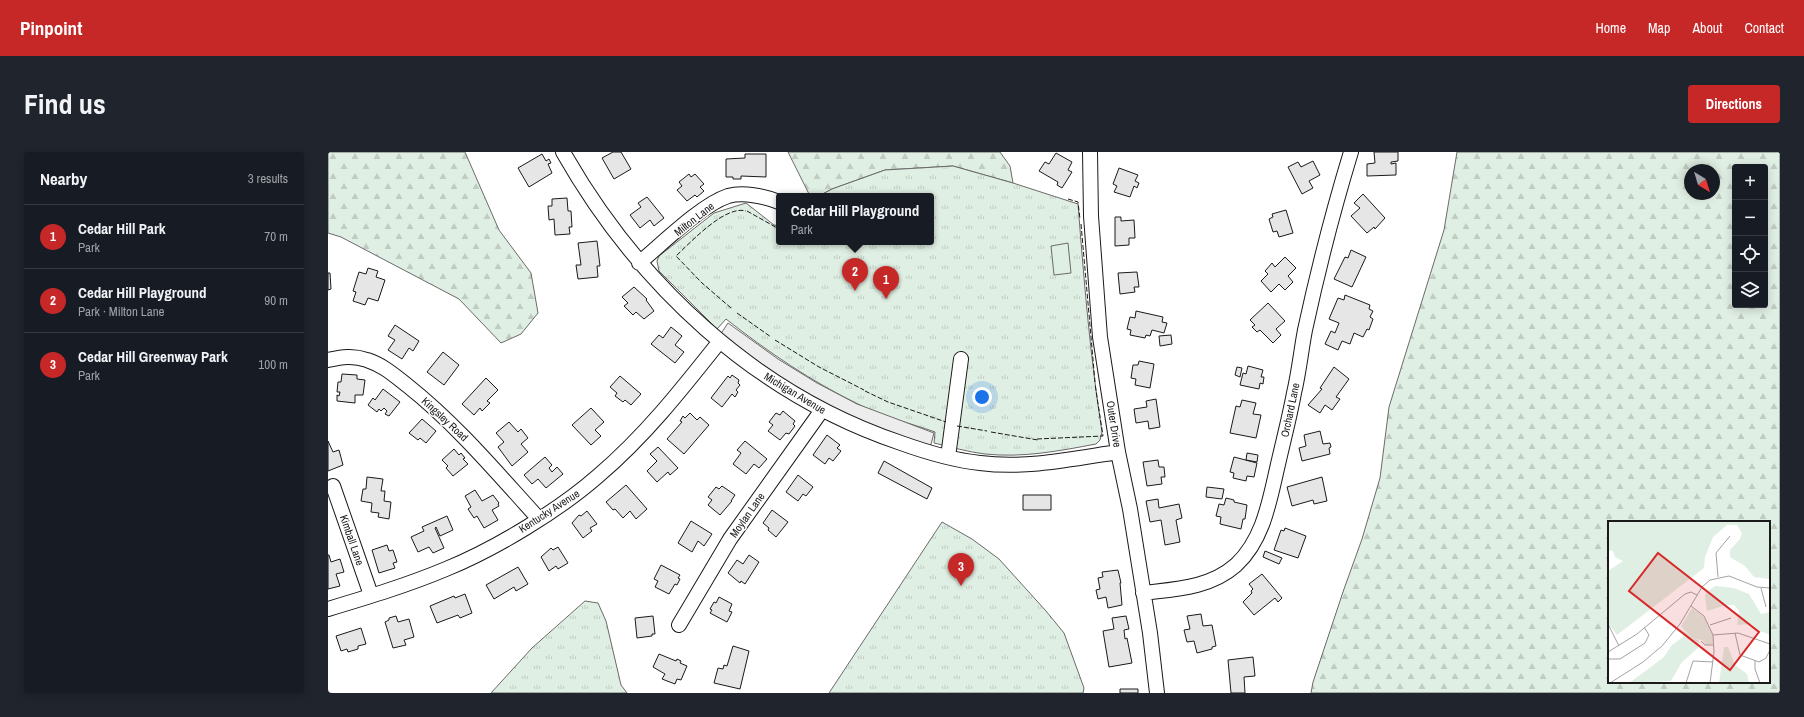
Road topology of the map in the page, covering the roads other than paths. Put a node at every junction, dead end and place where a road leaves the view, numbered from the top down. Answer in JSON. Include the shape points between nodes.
{"nodes":[{"id":1,"x":563,"y":152,"type":"edge"},
{"id":2,"x":1090,"y":152,"type":"edge"},
{"id":3,"x":1351,"y":152,"type":"edge"},
{"id":4,"x":776,"y":201,"type":"edge"},
{"id":5,"x":639,"y":263,"type":"junction"},
{"id":6,"x":720,"y":342,"type":"junction"},
{"id":7,"x":961,"y":359,"type":"dead end"},
{"id":8,"x":328,"y":360,"type":"edge"},
{"id":9,"x":822,"y":410,"type":"junction"},
{"id":10,"x":1118,"y":452,"type":"junction"},
{"id":11,"x":948,"y":457,"type":"junction"},
{"id":12,"x":333,"y":486,"type":"dead end"},
{"id":13,"x":539,"y":519,"type":"junction"},
{"id":14,"x":1143,"y":593,"type":"junction"},
{"id":15,"x":371,"y":595,"type":"junction"},
{"id":16,"x":328,"y":608,"type":"edge"},
{"id":17,"x":679,"y":625,"type":"dead end"},
{"id":18,"x":1157,"y":693,"type":"edge"}],
"edges":[{"from":1,"to":5,"type":"street","name":"Michigan Avenue","via":[[591,199]]},
{"from":2,"to":10,"type":"street","name":"Outer Drive","via":[[1091,216],[1100,337]]},
{"from":3,"to":14,"type":"street","name":"Orchard Lane","via":[[1332,216],[1305,331],[1266,517],[1258,535],[1237,564],[1210,582]]},
{"from":4,"to":5,"type":"street","name":"Milton Lane","via":[[749,195],[729,196],[710,205]]},
{"from":5,"to":6,"type":"street","name":"Michigan Avenue"},
{"from":6,"to":9,"type":"street","name":"Michigan Avenue","via":[[765,376]]},
{"from":6,"to":13,"type":"street","name":"Kentucky Avenue","via":[[645,431],[589,484]]},
{"from":7,"to":11,"type":"street"},
{"from":8,"to":13,"type":"street","name":"Kingsley Road","via":[[355,357],[382,366],[463,434]]},
{"from":9,"to":11,"type":"street","name":"Michigan Avenue","via":[[880,436]]},
{"from":9,"to":17,"type":"street","name":"Moylan Lane","via":[[730,539]]},
{"from":10,"to":11,"type":"street","name":"Michigan Avenue","via":[[1033,465],[979,463]]},
{"from":10,"to":14,"type":"street","name":"Outer Drive"},
{"from":12,"to":15,"type":"street","name":"Kimball Lane"},
{"from":13,"to":15,"type":"street","name":"Kentucky Avenue","via":[[446,569]]},
{"from":14,"to":18,"type":"street","name":"Outer Drive","via":[[1153,648]]},
{"from":15,"to":16,"type":"street","name":"Kentucky Avenue"}]}
